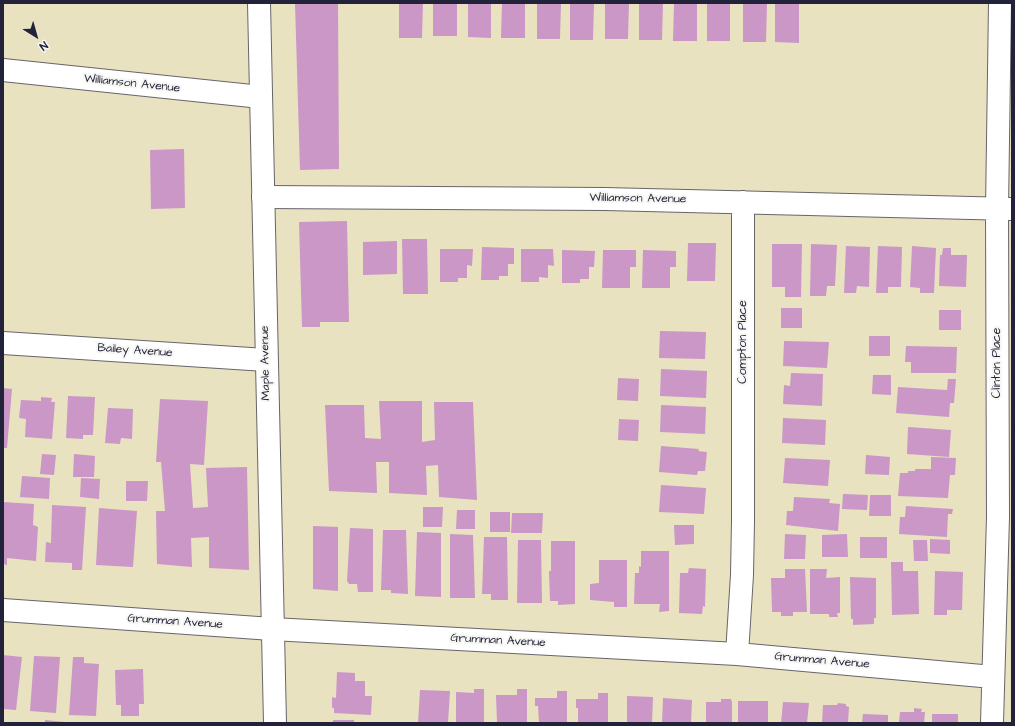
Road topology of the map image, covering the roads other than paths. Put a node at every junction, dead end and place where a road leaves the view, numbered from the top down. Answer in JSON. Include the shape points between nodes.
{"nodes":[{"id":1,"x":259,"y":3,"type":"edge"},
{"id":2,"x":1000,"y":3,"type":"edge"},
{"id":3,"x":3,"y":70,"type":"edge"},
{"id":4,"x":261,"y":98,"type":"junction"},
{"id":5,"x":263,"y":197,"type":"junction"},
{"id":6,"x":743,"y":202,"type":"junction"},
{"id":7,"x":1004,"y":209,"type":"edge"},
{"id":8,"x":3,"y":342,"type":"edge"},
{"id":9,"x":266,"y":360,"type":"junction"},
{"id":10,"x":3,"y":610,"type":"edge"},
{"id":11,"x":272,"y":629,"type":"junction"},
{"id":12,"x":737,"y":654,"type":"junction"},
{"id":13,"x":993,"y":677,"type":"junction"},
{"id":14,"x":274,"y":723,"type":"edge"},
{"id":15,"x":992,"y":723,"type":"edge"}],
"edges":[{"from":1,"to":4,"type":"street","name":"Maple Avenue"},
{"from":2,"to":7,"type":"street","name":"Clinton Place"},
{"from":3,"to":4,"type":"street","name":"Williamson Avenue"},
{"from":4,"to":5,"type":"street","name":"Maple Avenue"},
{"from":5,"to":6,"type":"street","name":"Williamson Avenue","via":[[605,198]]},
{"from":5,"to":9,"type":"street","name":"Maple Avenue"},
{"from":6,"to":7,"type":"street","name":"Williamson Avenue"},
{"from":6,"to":12,"type":"street","name":"Compton Place","via":[[742,574]]},
{"from":7,"to":13,"type":"street","name":"Clinton Place"},
{"from":8,"to":9,"type":"street","name":"Bailey Avenue"},
{"from":9,"to":11,"type":"street","name":"Maple Avenue"},
{"from":10,"to":11,"type":"street","name":"Grumman Avenue"},
{"from":11,"to":12,"type":"street","name":"Grumman Avenue"},
{"from":11,"to":14,"type":"street","name":"Maple Avenue"},
{"from":12,"to":13,"type":"street","name":"Grumman Avenue"},
{"from":13,"to":15,"type":"street","name":"Clinton Place"}]}
